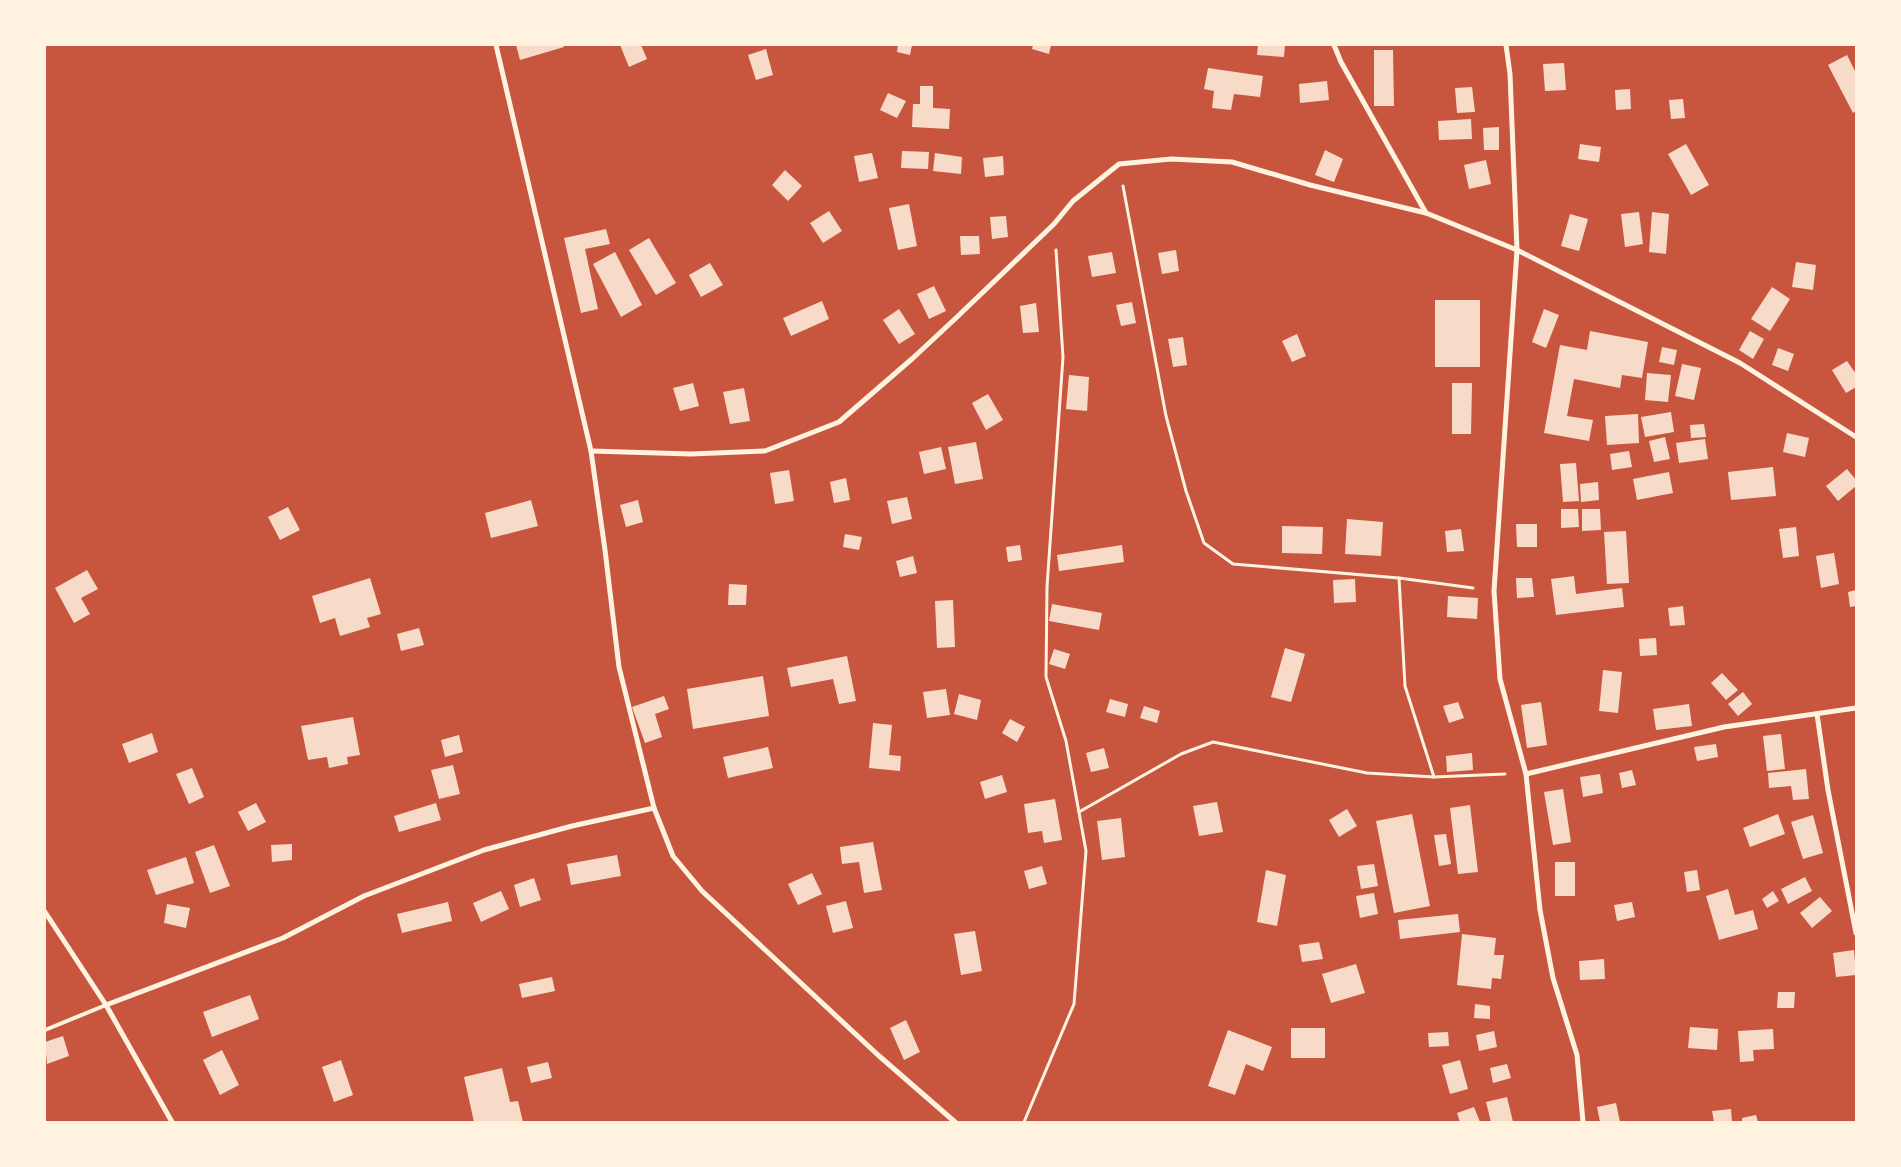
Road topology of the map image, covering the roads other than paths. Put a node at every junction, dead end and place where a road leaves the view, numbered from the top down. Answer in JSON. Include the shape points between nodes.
{"nodes":[{"id":1,"x":496,"y":45,"type":"edge"},
{"id":2,"x":1334,"y":45,"type":"edge"},
{"id":3,"x":1506,"y":45,"type":"edge"},
{"id":4,"x":1426,"y":213,"type":"junction"},
{"id":5,"x":1517,"y":250,"type":"junction"},
{"id":6,"x":1856,"y":437,"type":"edge"},
{"id":7,"x":591,"y":451,"type":"junction"},
{"id":8,"x":1856,"y":708,"type":"edge"},
{"id":9,"x":1816,"y":714,"type":"junction"},
{"id":10,"x":1526,"y":774,"type":"junction"},
{"id":11,"x":654,"y":808,"type":"junction"},
{"id":12,"x":45,"y":912,"type":"edge"},
{"id":13,"x":1856,"y":933,"type":"edge"},
{"id":14,"x":106,"y":1005,"type":"junction"},
{"id":15,"x":45,"y":1030,"type":"edge"},
{"id":16,"x":172,"y":1122,"type":"edge"},
{"id":17,"x":955,"y":1122,"type":"edge"},
{"id":18,"x":1584,"y":1122,"type":"edge"}],
"edges":[{"from":1,"to":7,"type":"street"},
{"from":2,"to":4,"type":"street"},
{"from":3,"to":5,"type":"street"},
{"from":4,"to":5,"type":"street"},
{"from":4,"to":7,"type":"street","via":[[1232,162],[1171,159],[1119,164],[1073,200],[1054,224],[913,358],[839,422],[765,451],[691,454]]},
{"from":5,"to":6,"type":"street","via":[[1740,364]]},
{"from":5,"to":10,"type":"street","via":[[1494,590],[1500,679]]},
{"from":7,"to":11,"type":"street","via":[[619,667]]},
{"from":8,"to":9,"type":"street"},
{"from":9,"to":10,"type":"street","via":[[1724,727]]},
{"from":9,"to":13,"type":"street"},
{"from":10,"to":18,"type":"street","via":[[1540,910],[1553,978],[1577,1056]]},
{"from":11,"to":14,"type":"street","via":[[484,850],[364,896],[283,938]]},
{"from":11,"to":17,"type":"street","via":[[673,856],[702,891]]},
{"from":12,"to":14,"type":"street"},
{"from":14,"to":15,"type":"lane"},
{"from":14,"to":16,"type":"street"}]}
